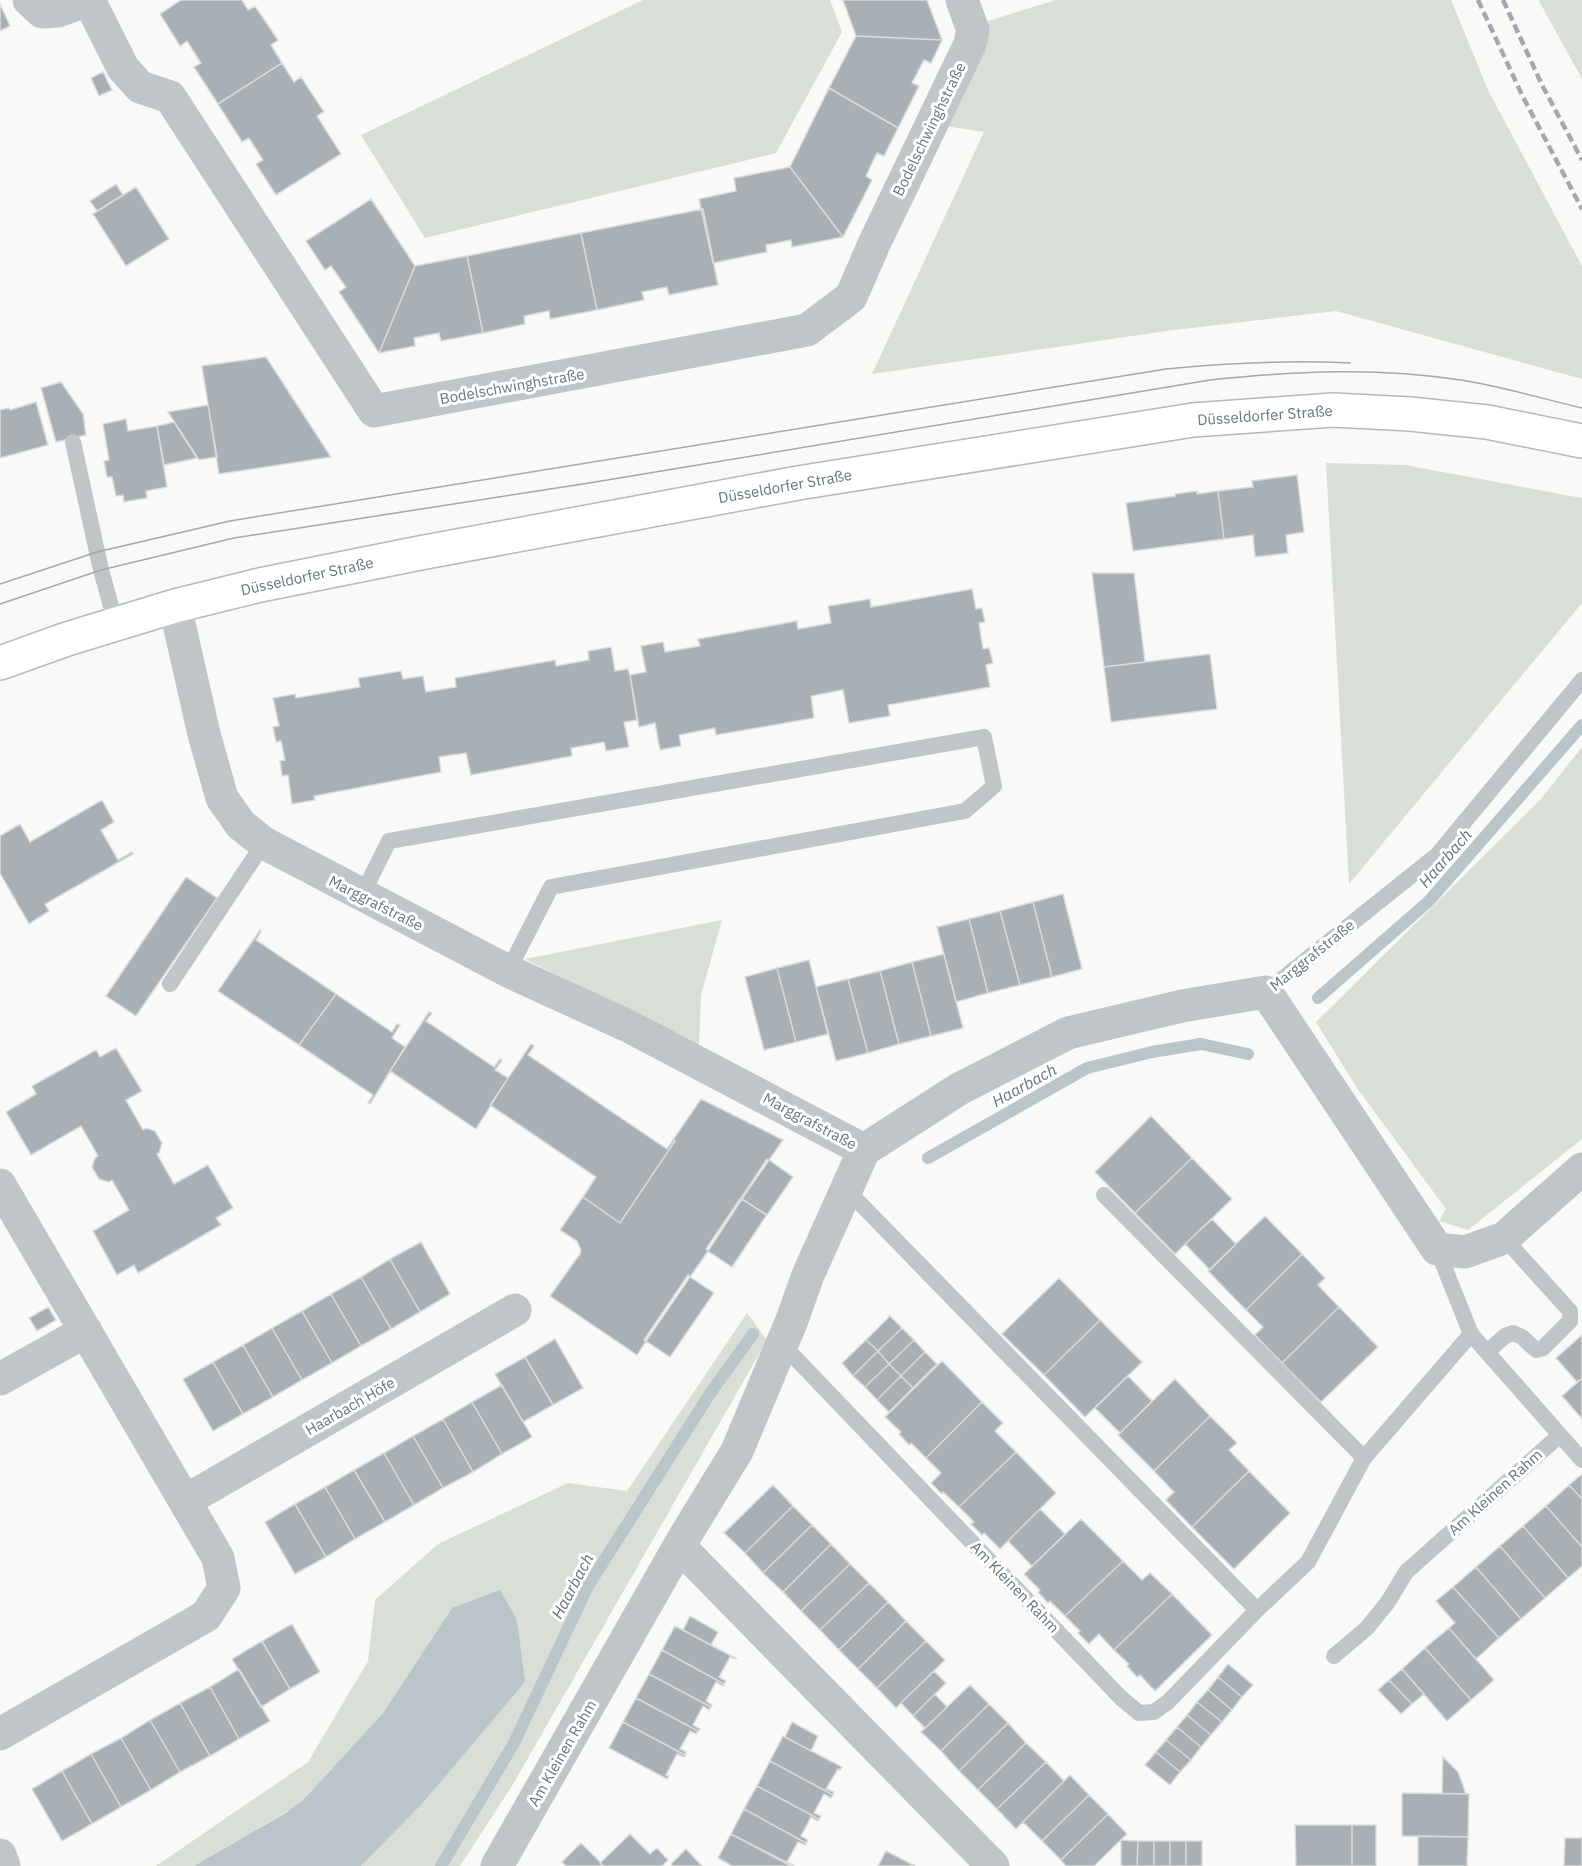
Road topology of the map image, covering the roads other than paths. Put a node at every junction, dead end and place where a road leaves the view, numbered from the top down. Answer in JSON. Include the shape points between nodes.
{"nodes":[{"id":1,"x":29,"y":0,"type":"edge"},
{"id":2,"x":88,"y":0,"type":"edge"},
{"id":3,"x":962,"y":0,"type":"edge"},
{"id":4,"x":1582,"y":441,"type":"edge"},
{"id":5,"x":73,"y":442,"type":"dead end"},
{"id":6,"x":175,"y":606,"type":"junction"},
{"id":7,"x":116,"y":624,"type":"junction"},
{"id":8,"x":0,"y":663,"type":"edge"},
{"id":9,"x":1582,"y":680,"type":"edge"},
{"id":10,"x":264,"y":843,"type":"junction"},
{"id":11,"x":362,"y":895,"type":"junction"},
{"id":12,"x":508,"y":971,"type":"junction"},
{"id":13,"x":170,"y":984,"type":"dead end"},
{"id":14,"x":1266,"y":992,"type":"junction"},
{"id":15,"x":864,"y":1150,"type":"junction"},
{"id":16,"x":1582,"y":1170,"type":"edge"},
{"id":17,"x":0,"y":1185,"type":"edge"},
{"id":18,"x":846,"y":1189,"type":"junction"},
{"id":19,"x":1104,"y":1195,"type":"dead end"},
{"id":20,"x":1504,"y":1238,"type":"junction"},
{"id":21,"x":1437,"y":1249,"type":"junction"},
{"id":22,"x":515,"y":1310,"type":"dead end"},
{"id":23,"x":86,"y":1331,"type":"junction"},
{"id":24,"x":1471,"y":1334,"type":"junction"},
{"id":25,"x":781,"y":1343,"type":"junction"},
{"id":26,"x":1487,"y":1352,"type":"junction"},
{"id":27,"x":0,"y":1379,"type":"edge"},
{"id":28,"x":1560,"y":1435,"type":"junction"},
{"id":29,"x":1364,"y":1458,"type":"junction"},
{"id":30,"x":1582,"y":1460,"type":"edge"},
{"id":31,"x":185,"y":1501,"type":"junction"},
{"id":32,"x":680,"y":1547,"type":"junction"},
{"id":33,"x":1257,"y":1610,"type":"junction"},
{"id":34,"x":1334,"y":1656,"type":"dead end"},
{"id":35,"x":0,"y":1734,"type":"edge"},
{"id":36,"x":0,"y":1855,"type":"edge"},
{"id":37,"x":4,"y":1866,"type":"edge"},
{"id":38,"x":497,"y":1866,"type":"edge"},
{"id":39,"x":993,"y":1866,"type":"edge"}],
"edges":[{"from":1,"to":2,"type":"street","via":[[42,12],[58,11]]},
{"from":2,"to":3,"type":"street","name":"Bodelschwinghstraße","via":[[123,68],[140,87],[170,97],[374,411],[807,330],[851,297],[970,44],[973,30]]},
{"from":4,"to":6,"type":"main road","name":"Düsseldorfer Straße","via":[[1487,422],[1410,414],[1333,410],[1193,420],[798,483],[420,553]]},
{"from":5,"to":7,"type":"lane"},
{"from":6,"to":7,"type":"main road","name":"Düsseldorfer Straße"},
{"from":6,"to":10,"type":"street","name":"Marggrafstraße","via":[[222,798],[242,825]]},
{"from":7,"to":8,"type":"main road","name":"Düsseldorfer Straße"},
{"from":9,"to":14,"type":"lane","name":"Marggrafstraße","via":[[1437,855]]},
{"from":10,"to":11,"type":"street","name":"Marggrafstraße"},
{"from":10,"to":13,"type":"lane"},
{"from":11,"to":12,"type":"street","name":"Marggrafstraße"},
{"from":11,"to":12,"type":"lane","via":[[389,841],[984,737],[994,786],[966,811],[551,887]]},
{"from":12,"to":15,"type":"street","name":"Marggrafstraße","via":[[628,1026]]},
{"from":14,"to":15,"type":"street","name":"Marggrafstraße","via":[[1182,1006],[1068,1033],[959,1089]]},
{"from":14,"to":21,"type":"street"},
{"from":15,"to":18,"type":"street","name":"Am Kleinen Rahm"},
{"from":16,"to":20,"type":"street"},
{"from":17,"to":23,"type":"street"},
{"from":18,"to":25,"type":"street","name":"Am Kleinen Rahm"},
{"from":18,"to":33,"type":"lane"},
{"from":19,"to":29,"type":"lane"},
{"from":20,"to":21,"type":"street","via":[[1465,1252]]},
{"from":20,"to":26,"type":"lane","via":[[1570,1311],[1570,1321],[1543,1348],[1536,1350],[1513,1333]]},
{"from":21,"to":24,"type":"lane"},
{"from":22,"to":31,"type":"street","name":"Haarbach Höfe"},
{"from":23,"to":27,"type":"street"},
{"from":23,"to":31,"type":"street"},
{"from":24,"to":26,"type":"lane"},
{"from":24,"to":29,"type":"lane","name":"Am Kleinen Rahm"},
{"from":25,"to":32,"type":"street","name":"Am Kleinen Rahm","via":[[737,1451]]},
{"from":25,"to":33,"type":"lane","name":"Am Kleinen Rahm","via":[[1139,1713],[1154,1712],[1168,1702]]},
{"from":26,"to":28,"type":"lane"},
{"from":28,"to":30,"type":"lane"},
{"from":28,"to":34,"type":"lane","name":"Am Kleinen Rahm","via":[[1406,1572],[1367,1628]]},
{"from":29,"to":33,"type":"lane","name":"Am Kleinen Rahm","via":[[1308,1562]]},
{"from":31,"to":35,"type":"street","via":[[218,1558],[224,1588],[206,1616]]},
{"from":32,"to":38,"type":"street","name":"Am Kleinen Rahm"},
{"from":32,"to":39,"type":"street"},
{"from":36,"to":37,"type":"street"}]}
